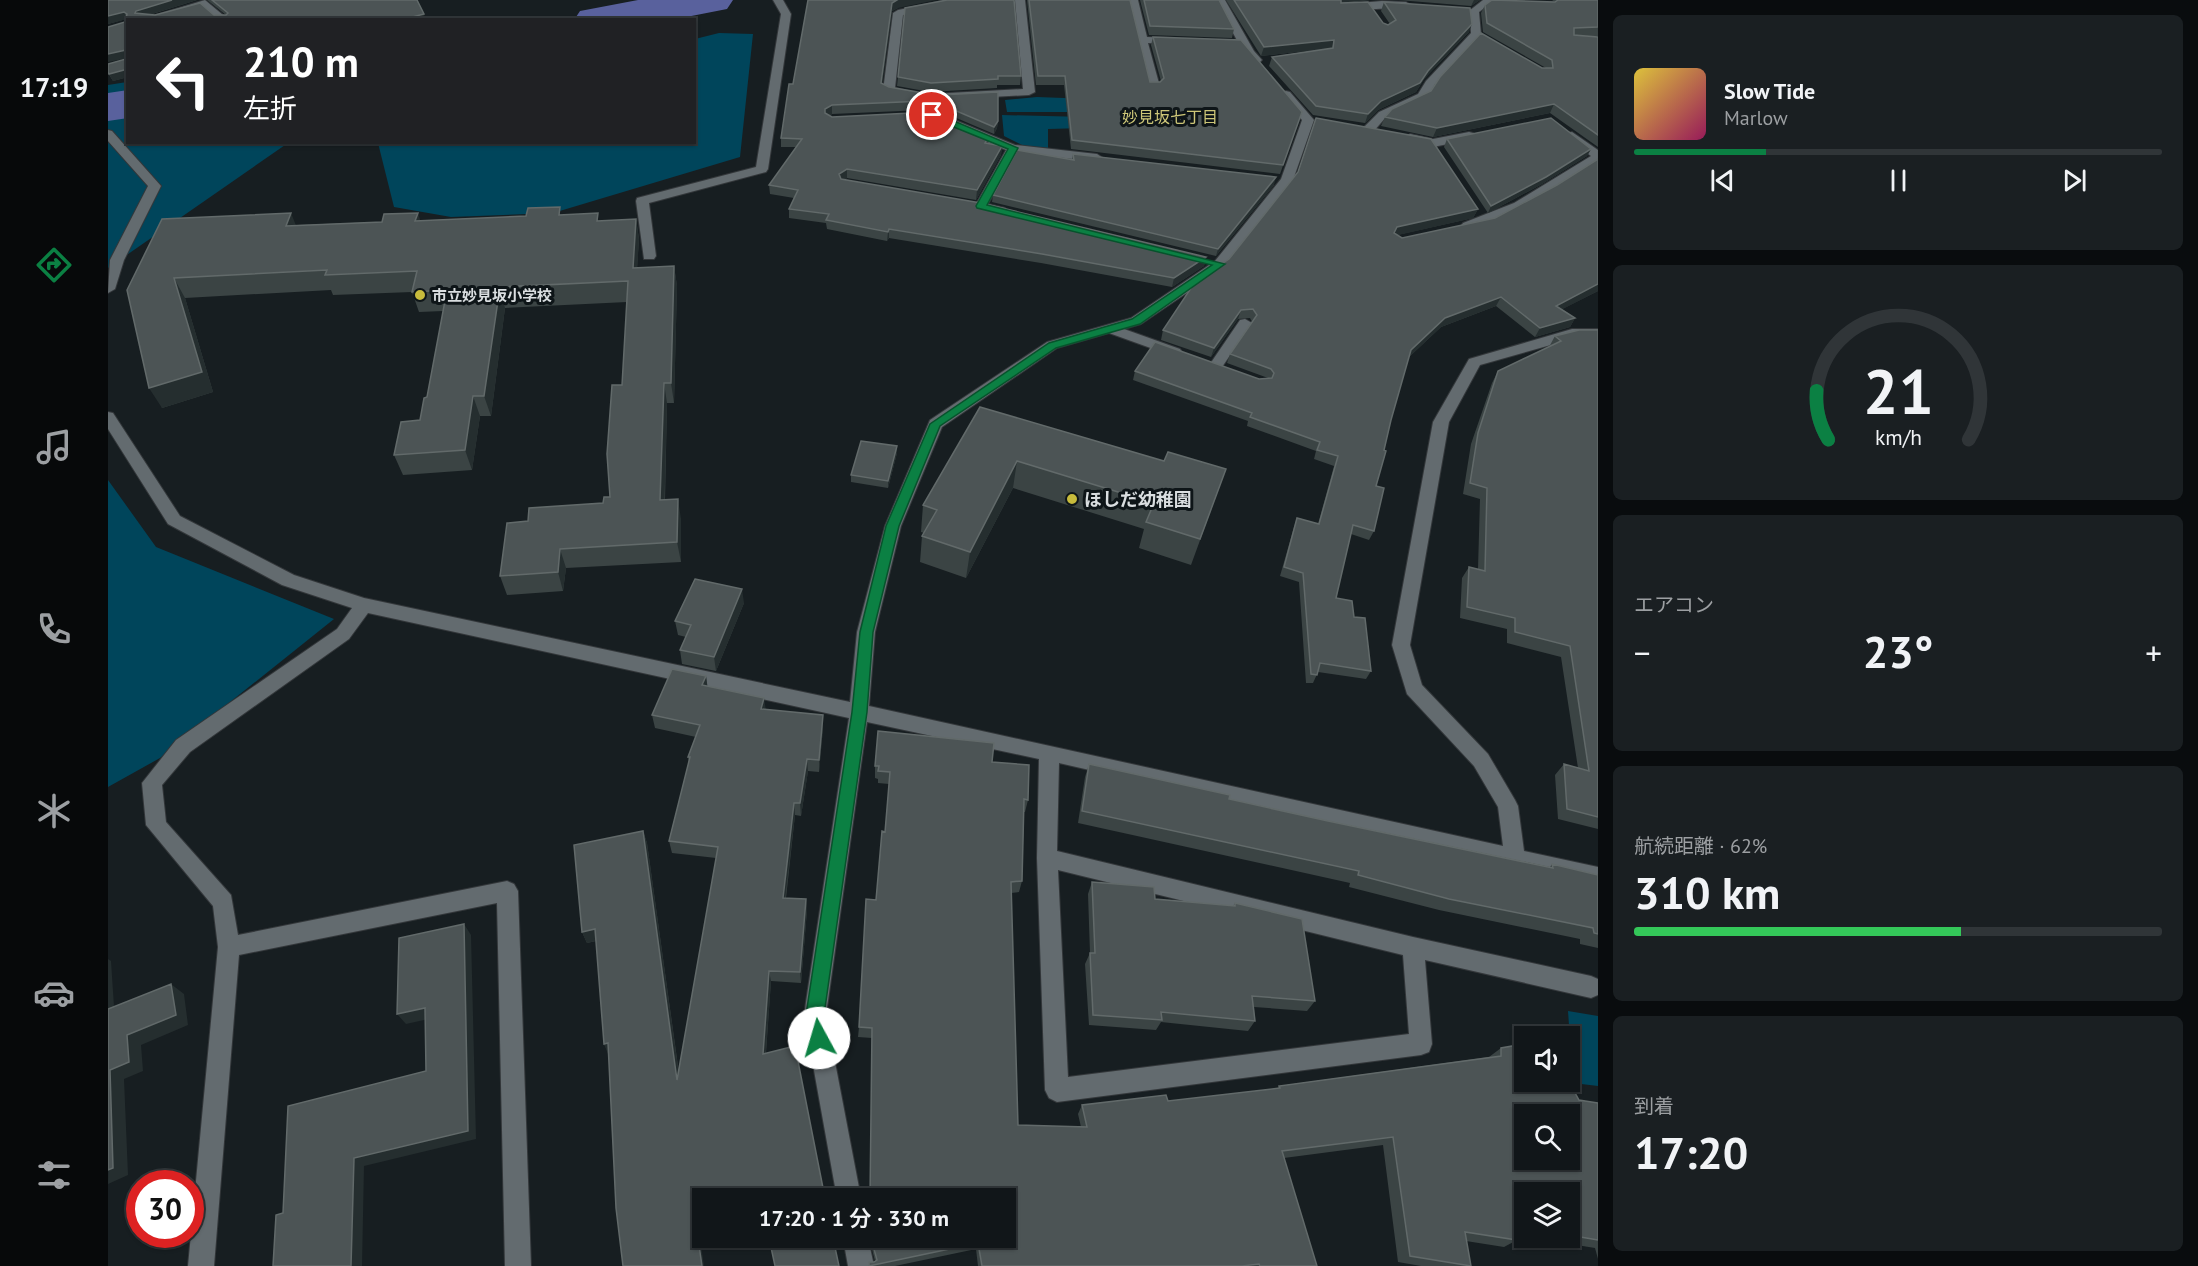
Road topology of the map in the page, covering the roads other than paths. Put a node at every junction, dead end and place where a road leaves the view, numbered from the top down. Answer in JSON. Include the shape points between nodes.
{"nodes":[{"id":1,"x":777,"y":0,"type":"edge"},
{"id":2,"x":962,"y":0,"type":"edge"},
{"id":3,"x":1020,"y":0,"type":"edge"},
{"id":4,"x":1133,"y":0,"type":"edge"},
{"id":5,"x":1220,"y":0,"type":"edge"},
{"id":6,"x":1493,"y":1,"type":"edge"},
{"id":7,"x":1417,"y":6,"type":"edge"},
{"id":8,"x":1343,"y":7,"type":"edge"},
{"id":9,"x":152,"y":18,"type":"edge"},
{"id":10,"x":222,"y":18,"type":"edge"},
{"id":11,"x":1142,"y":40,"type":"junction"},
{"id":12,"x":1187,"y":41,"type":"edge"},
{"id":13,"x":1263,"y":64,"type":"edge"},
{"id":14,"x":1154,"y":87,"type":"edge"},
{"id":15,"x":1279,"y":87,"type":"edge"},
{"id":16,"x":930,"y":97,"type":"junction"},
{"id":17,"x":1558,"y":125,"type":"edge"},
{"id":18,"x":1370,"y":129,"type":"edge"},
{"id":19,"x":108,"y":134,"type":"edge"},
{"id":20,"x":1480,"y":134,"type":"edge"},
{"id":21,"x":1401,"y":136,"type":"edge"},
{"id":22,"x":1013,"y":148,"type":"junction"},
{"id":23,"x":1598,"y":157,"type":"edge"},
{"id":24,"x":1108,"y":159,"type":"edge"},
{"id":25,"x":1015,"y":214,"type":"edge"},
{"id":26,"x":1453,"y":229,"type":"edge"},
{"id":27,"x":649,"y":256,"type":"dead end"},
{"id":28,"x":1197,"y":258,"type":"edge"},
{"id":29,"x":1220,"y":264,"type":"junction"},
{"id":30,"x":108,"y":289,"type":"edge"},
{"id":31,"x":1245,"y":323,"type":"edge"},
{"id":32,"x":1110,"y":329,"type":"junction"},
{"id":33,"x":1598,"y":334,"type":"edge"},
{"id":34,"x":1205,"y":363,"type":"junction"},
{"id":35,"x":1234,"y":374,"type":"edge"},
{"id":36,"x":108,"y":417,"type":"edge"},
{"id":37,"x":364,"y":605,"type":"junction"},
{"id":38,"x":859,"y":712,"type":"junction"},
{"id":39,"x":1049,"y":753,"type":"junction"},
{"id":40,"x":1514,"y":856,"type":"junction"},
{"id":41,"x":1047,"y":858,"type":"junction"},
{"id":42,"x":1598,"y":877,"type":"edge"},
{"id":43,"x":229,"y":947,"type":"junction"},
{"id":44,"x":1413,"y":947,"type":"junction"},
{"id":45,"x":1591,"y":987,"type":"dead end"},
{"id":46,"x":847,"y":1188,"type":"edge"},
{"id":47,"x":858,"y":1248,"type":"edge"},
{"id":48,"x":201,"y":1266,"type":"edge"},
{"id":49,"x":518,"y":1266,"type":"edge"},
{"id":50,"x":861,"y":1266,"type":"edge"}],
"edges":[{"from":1,"to":27,"type":"street","via":[[786,14],[762,169],[642,201]]},
{"from":2,"to":16,"type":"street","via":[[898,13],[889,91]]},
{"from":3,"to":16,"type":"street","via":[[1029,92]]},
{"from":4,"to":11,"type":"street"},
{"from":5,"to":13,"type":"street","via":[[1238,43]]},
{"from":6,"to":18,"type":"street","via":[[1468,10],[1480,37],[1430,83],[1423,96],[1383,114]]},
{"from":7,"to":8,"type":"street"},
{"from":9,"to":10,"type":"street","via":[[205,3]]},
{"from":11,"to":12,"type":"street"},
{"from":11,"to":14,"type":"street"},
{"from":15,"to":29,"type":"street","via":[[1314,120],[1281,179]]},
{"from":16,"to":22,"type":"street","via":[[927,115]]},
{"from":17,"to":23,"type":"street"},
{"from":19,"to":30,"type":"street","via":[[155,186],[117,260]]},
{"from":20,"to":21,"type":"street","via":[[1436,148]]},
{"from":22,"to":24,"type":"street"},
{"from":22,"to":25,"type":"street","via":[[975,205]]},
{"from":23,"to":26,"type":"street","via":[[1547,189]]},
{"from":28,"to":29,"type":"street"},
{"from":29,"to":32,"type":"street","via":[[1136,321]]},
{"from":31,"to":34,"type":"street"},
{"from":32,"to":34,"type":"street"},
{"from":32,"to":38,"type":"street","via":[[1052,345],[935,424],[893,526],[866,632]]},
{"from":33,"to":40,"type":"street","via":[[1572,334],[1474,362],[1441,422],[1401,645],[1414,689],[1481,760],[1508,806]]},
{"from":34,"to":35,"type":"street"},
{"from":36,"to":37,"type":"street","via":[[174,520],[288,580]]},
{"from":37,"to":38,"type":"street"},
{"from":37,"to":43,"type":"street","via":[[343,634],[183,746],[152,783],[156,825],[223,902]]},
{"from":38,"to":39,"type":"street"},
{"from":38,"to":46,"type":"street","via":[[815,1015]]},
{"from":39,"to":40,"type":"street"},
{"from":39,"to":41,"type":"street"},
{"from":40,"to":42,"type":"street"},
{"from":41,"to":44,"type":"street"},
{"from":41,"to":44,"type":"street","via":[[1057,1090],[1421,1044]]},
{"from":43,"to":48,"type":"street"},
{"from":43,"to":49,"type":"street","via":[[507,891]]},
{"from":44,"to":45,"type":"street"},
{"from":47,"to":50,"type":"street"}]}
